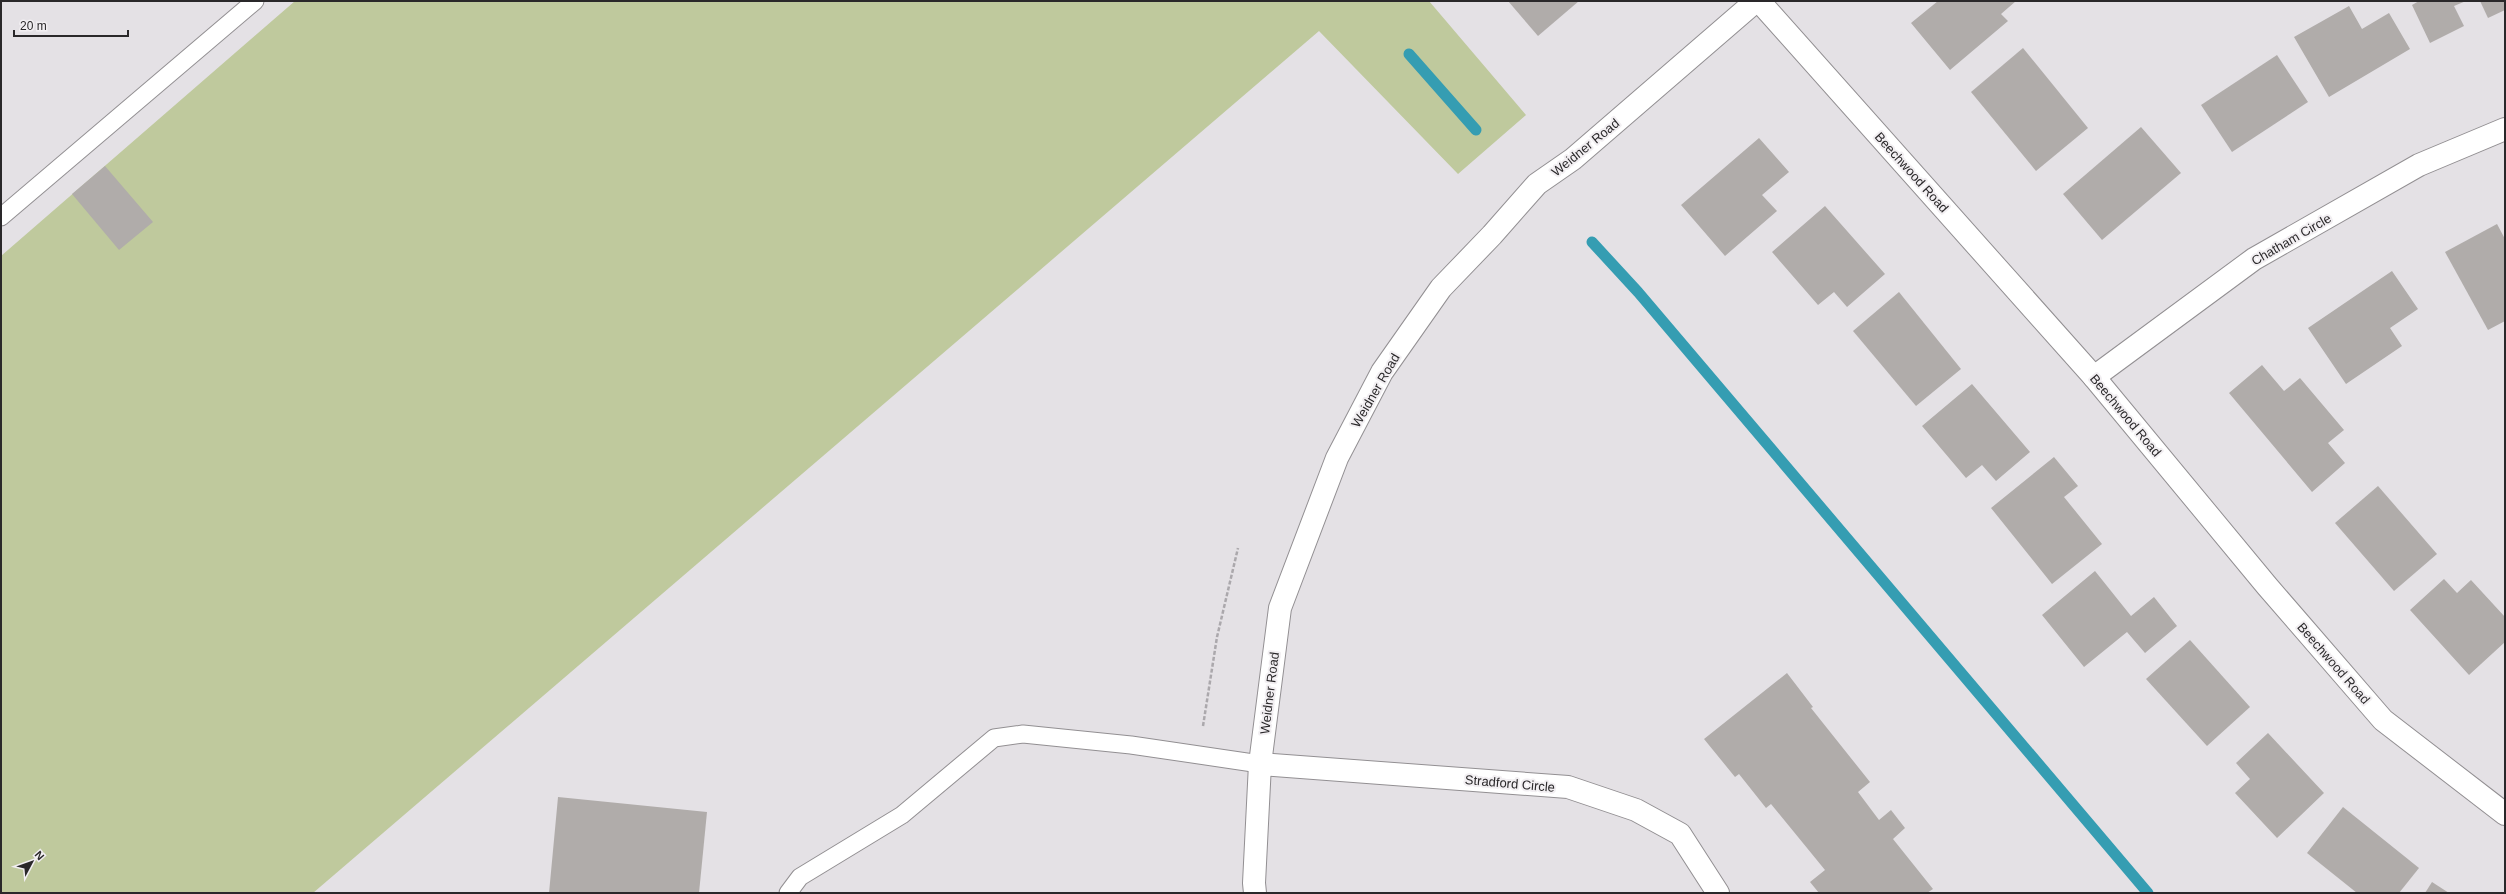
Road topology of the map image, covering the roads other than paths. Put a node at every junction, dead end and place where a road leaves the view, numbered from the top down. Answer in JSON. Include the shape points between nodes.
{"nodes":[{"id":1,"x":255,"y":1,"type":"edge"},
{"id":2,"x":1756,"y":1,"type":"edge"},
{"id":3,"x":1759,"y":1,"type":"edge"},
{"id":4,"x":2505,"y":129,"type":"edge"},
{"id":5,"x":1,"y":217,"type":"edge"},
{"id":6,"x":2094,"y":377,"type":"junction"},
{"id":7,"x":1260,"y":764,"type":"junction"},
{"id":8,"x":2505,"y":814,"type":"edge"},
{"id":9,"x":788,"y":893,"type":"edge"},
{"id":10,"x":1255,"y":893,"type":"edge"},
{"id":11,"x":1718,"y":893,"type":"edge"}],
"edges":[{"from":1,"to":5,"type":"lane"},
{"from":2,"to":7,"type":"street","name":"Weidner Road","via":[[1573,159],[1537,184],[1441,288],[1382,372],[1337,458],[1280,608]]},
{"from":3,"to":6,"type":"street","name":"Beechwood Road"},
{"from":4,"to":6,"type":"street","name":"Chatham Circle","via":[[2419,165],[2254,259]]},
{"from":6,"to":8,"type":"street","name":"Beechwood Road","via":[[2267,586],[2383,720]]},
{"from":7,"to":9,"type":"lane","via":[[1023,734],[994,738],[902,815],[800,877]]},
{"from":7,"to":10,"type":"street","name":"Weidner Road"},
{"from":7,"to":11,"type":"street","name":"Stradford Circle","via":[[1568,788],[1636,810],[1680,834]]}]}
